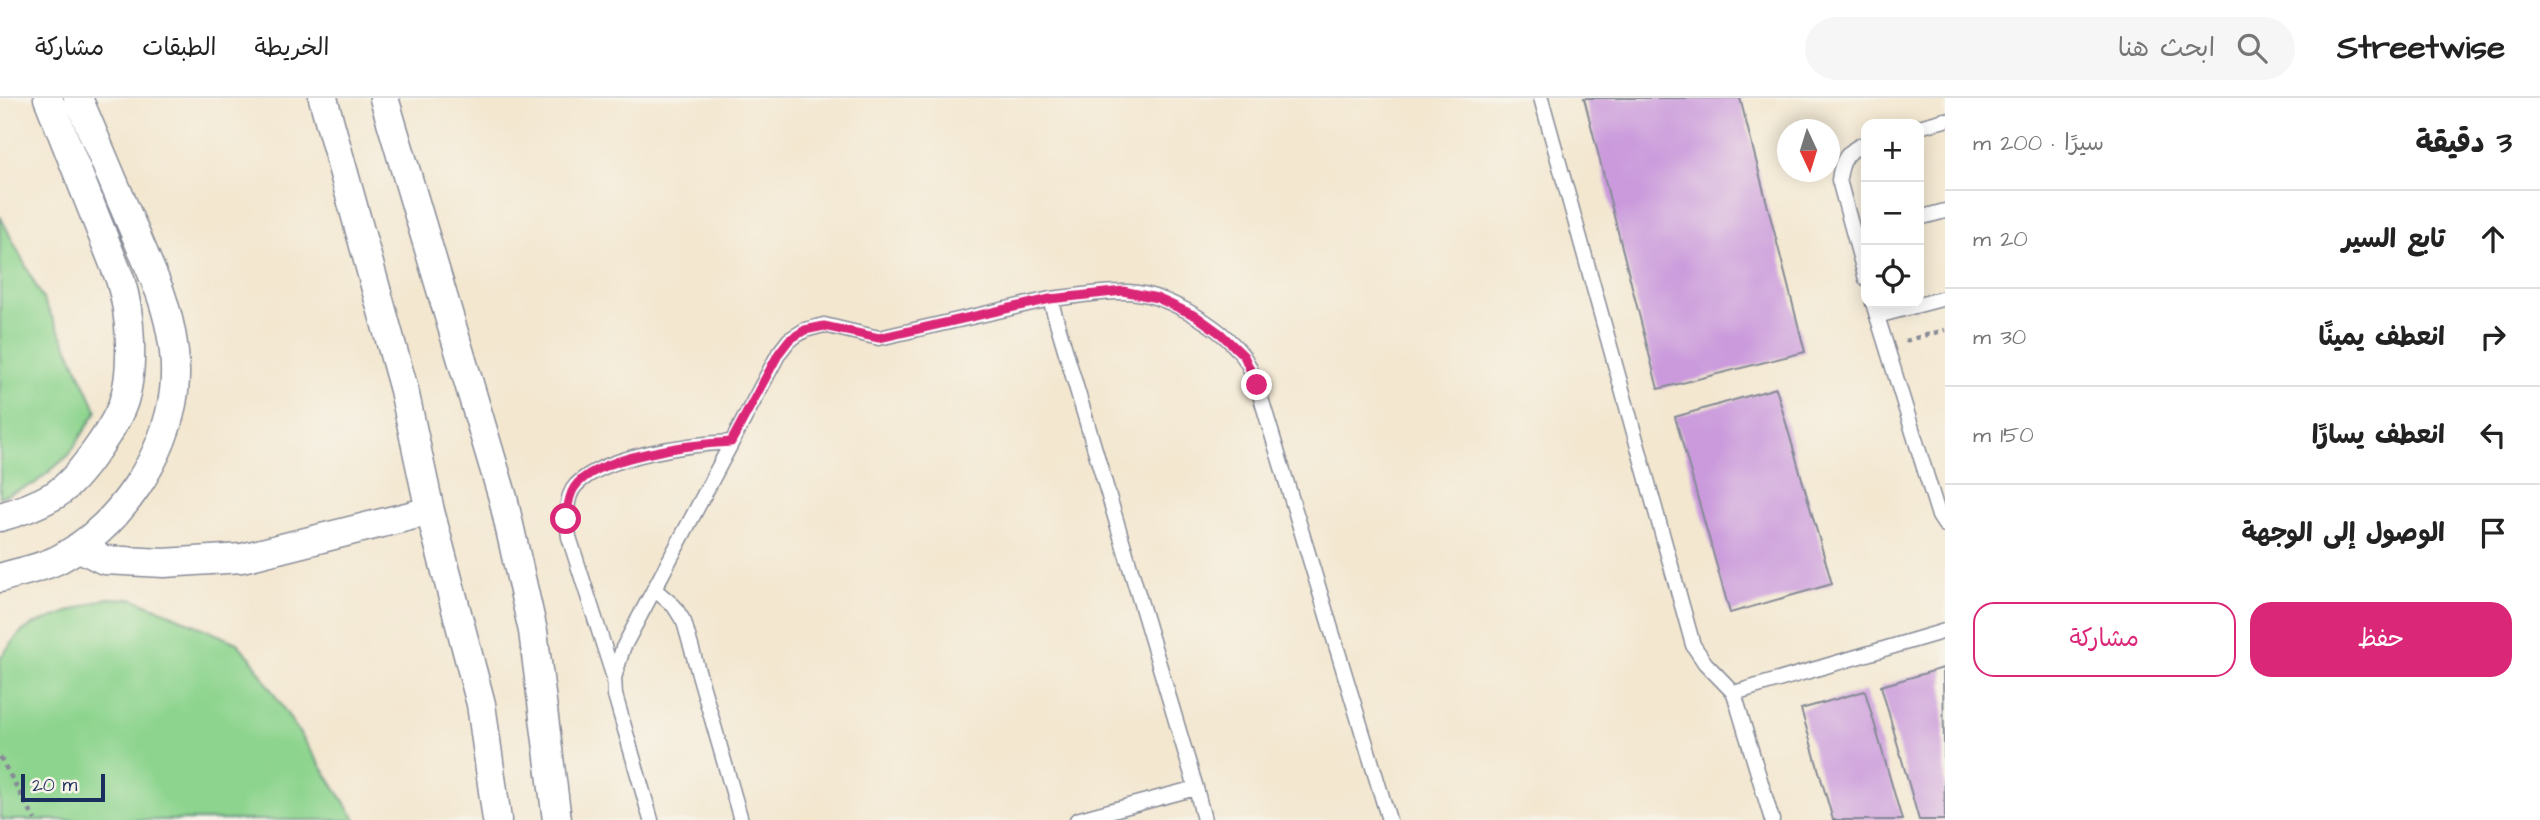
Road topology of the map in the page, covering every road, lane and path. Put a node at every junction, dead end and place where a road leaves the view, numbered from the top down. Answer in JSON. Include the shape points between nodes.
{"nodes":[{"id":1,"x":48,"y":98,"type":"edge"},
{"id":2,"x":78,"y":98,"type":"edge"},
{"id":3,"x":323,"y":98,"type":"edge"},
{"id":4,"x":384,"y":98,"type":"edge"},
{"id":5,"x":1541,"y":98,"type":"edge"},
{"id":6,"x":1945,"y":120,"type":"edge"},
{"id":7,"x":1924,"y":126,"type":"edge"},
{"id":8,"x":1861,"y":146,"type":"edge"},
{"id":9,"x":1945,"y":211,"type":"edge"},
{"id":10,"x":1924,"y":217,"type":"edge"},
{"id":11,"x":1860,"y":234,"type":"edge"},
{"id":12,"x":1945,"y":298,"type":"edge"},
{"id":13,"x":1050,"y":299,"type":"junction"},
{"id":14,"x":1875,"y":309,"type":"edge"},
{"id":15,"x":1945,"y":330,"type":"edge"},
{"id":16,"x":1886,"y":346,"type":"junction"},
{"id":17,"x":731,"y":442,"type":"junction"},
{"id":18,"x":430,"y":511,"type":"junction"},
{"id":19,"x":0,"y":517,"type":"edge"},
{"id":20,"x":1945,"y":525,"type":"edge"},
{"id":21,"x":78,"y":547,"type":"junction"},
{"id":22,"x":0,"y":578,"type":"edge"},
{"id":23,"x":654,"y":589,"type":"junction"},
{"id":24,"x":1945,"y":631,"type":"edge"},
{"id":25,"x":614,"y":678,"type":"junction"},
{"id":26,"x":1734,"y":693,"type":"junction"},
{"id":27,"x":0,"y":757,"type":"edge"},
{"id":28,"x":1196,"y":789,"type":"junction"},
{"id":29,"x":1099,"y":817,"type":"edge"},
{"id":30,"x":35,"y":820,"type":"edge"},
{"id":31,"x":496,"y":820,"type":"edge"},
{"id":32,"x":557,"y":820,"type":"edge"},
{"id":33,"x":651,"y":820,"type":"edge"},
{"id":34,"x":741,"y":820,"type":"edge"},
{"id":35,"x":1077,"y":820,"type":"edge"},
{"id":36,"x":1204,"y":820,"type":"edge"},
{"id":37,"x":1389,"y":820,"type":"edge"},
{"id":38,"x":1772,"y":820,"type":"edge"}],
"edges":[{"from":1,"to":19,"type":"street","via":[[128,303],[127,377],[123,404],[81,471],[57,493]]},
{"from":2,"to":21,"type":"street","via":[[160,292],[175,354],[174,392],[164,433],[144,475],[113,517]]},
{"from":3,"to":18,"type":"street","via":[[404,390]]},
{"from":4,"to":32,"type":"street","via":[[519,564],[533,631]]},
{"from":5,"to":26,"type":"lane","via":[[1693,645]]},
{"from":6,"to":7,"type":"lane"},
{"from":8,"to":11,"type":"lane","via":[[1846,155],[1839,180]]},
{"from":9,"to":10,"type":"lane"},
{"from":12,"to":14,"type":"lane"},
{"from":13,"to":17,"type":"lane","via":[[879,338],[824,326],[805,330],[779,353]]},
{"from":13,"to":28,"type":"lane"},
{"from":13,"to":37,"type":"lane","via":[[1123,291],[1157,298],[1196,316],[1244,356],[1257,385]]},
{"from":14,"to":16,"type":"lane"},
{"from":15,"to":16,"type":"path"},
{"from":16,"to":20,"type":"lane"},
{"from":17,"to":23,"type":"lane"},
{"from":17,"to":25,"type":"lane","via":[[673,447],[599,469],[575,486],[566,519],[569,537]]},
{"from":18,"to":21,"type":"street","via":[[242,558],[164,564],[104,560]]},
{"from":18,"to":31,"type":"street","via":[[481,704]]},
{"from":21,"to":22,"type":"street","via":[[58,560]]},
{"from":23,"to":25,"type":"lane","via":[[623,648]]},
{"from":23,"to":34,"type":"lane","via":[[684,622]]},
{"from":24,"to":26,"type":"lane"},
{"from":25,"to":33,"type":"lane"},
{"from":26,"to":38,"type":"lane"},
{"from":27,"to":30,"type":"path"},
{"from":28,"to":29,"type":"lane"},
{"from":28,"to":36,"type":"lane"},
{"from":29,"to":35,"type":"lane"}]}
